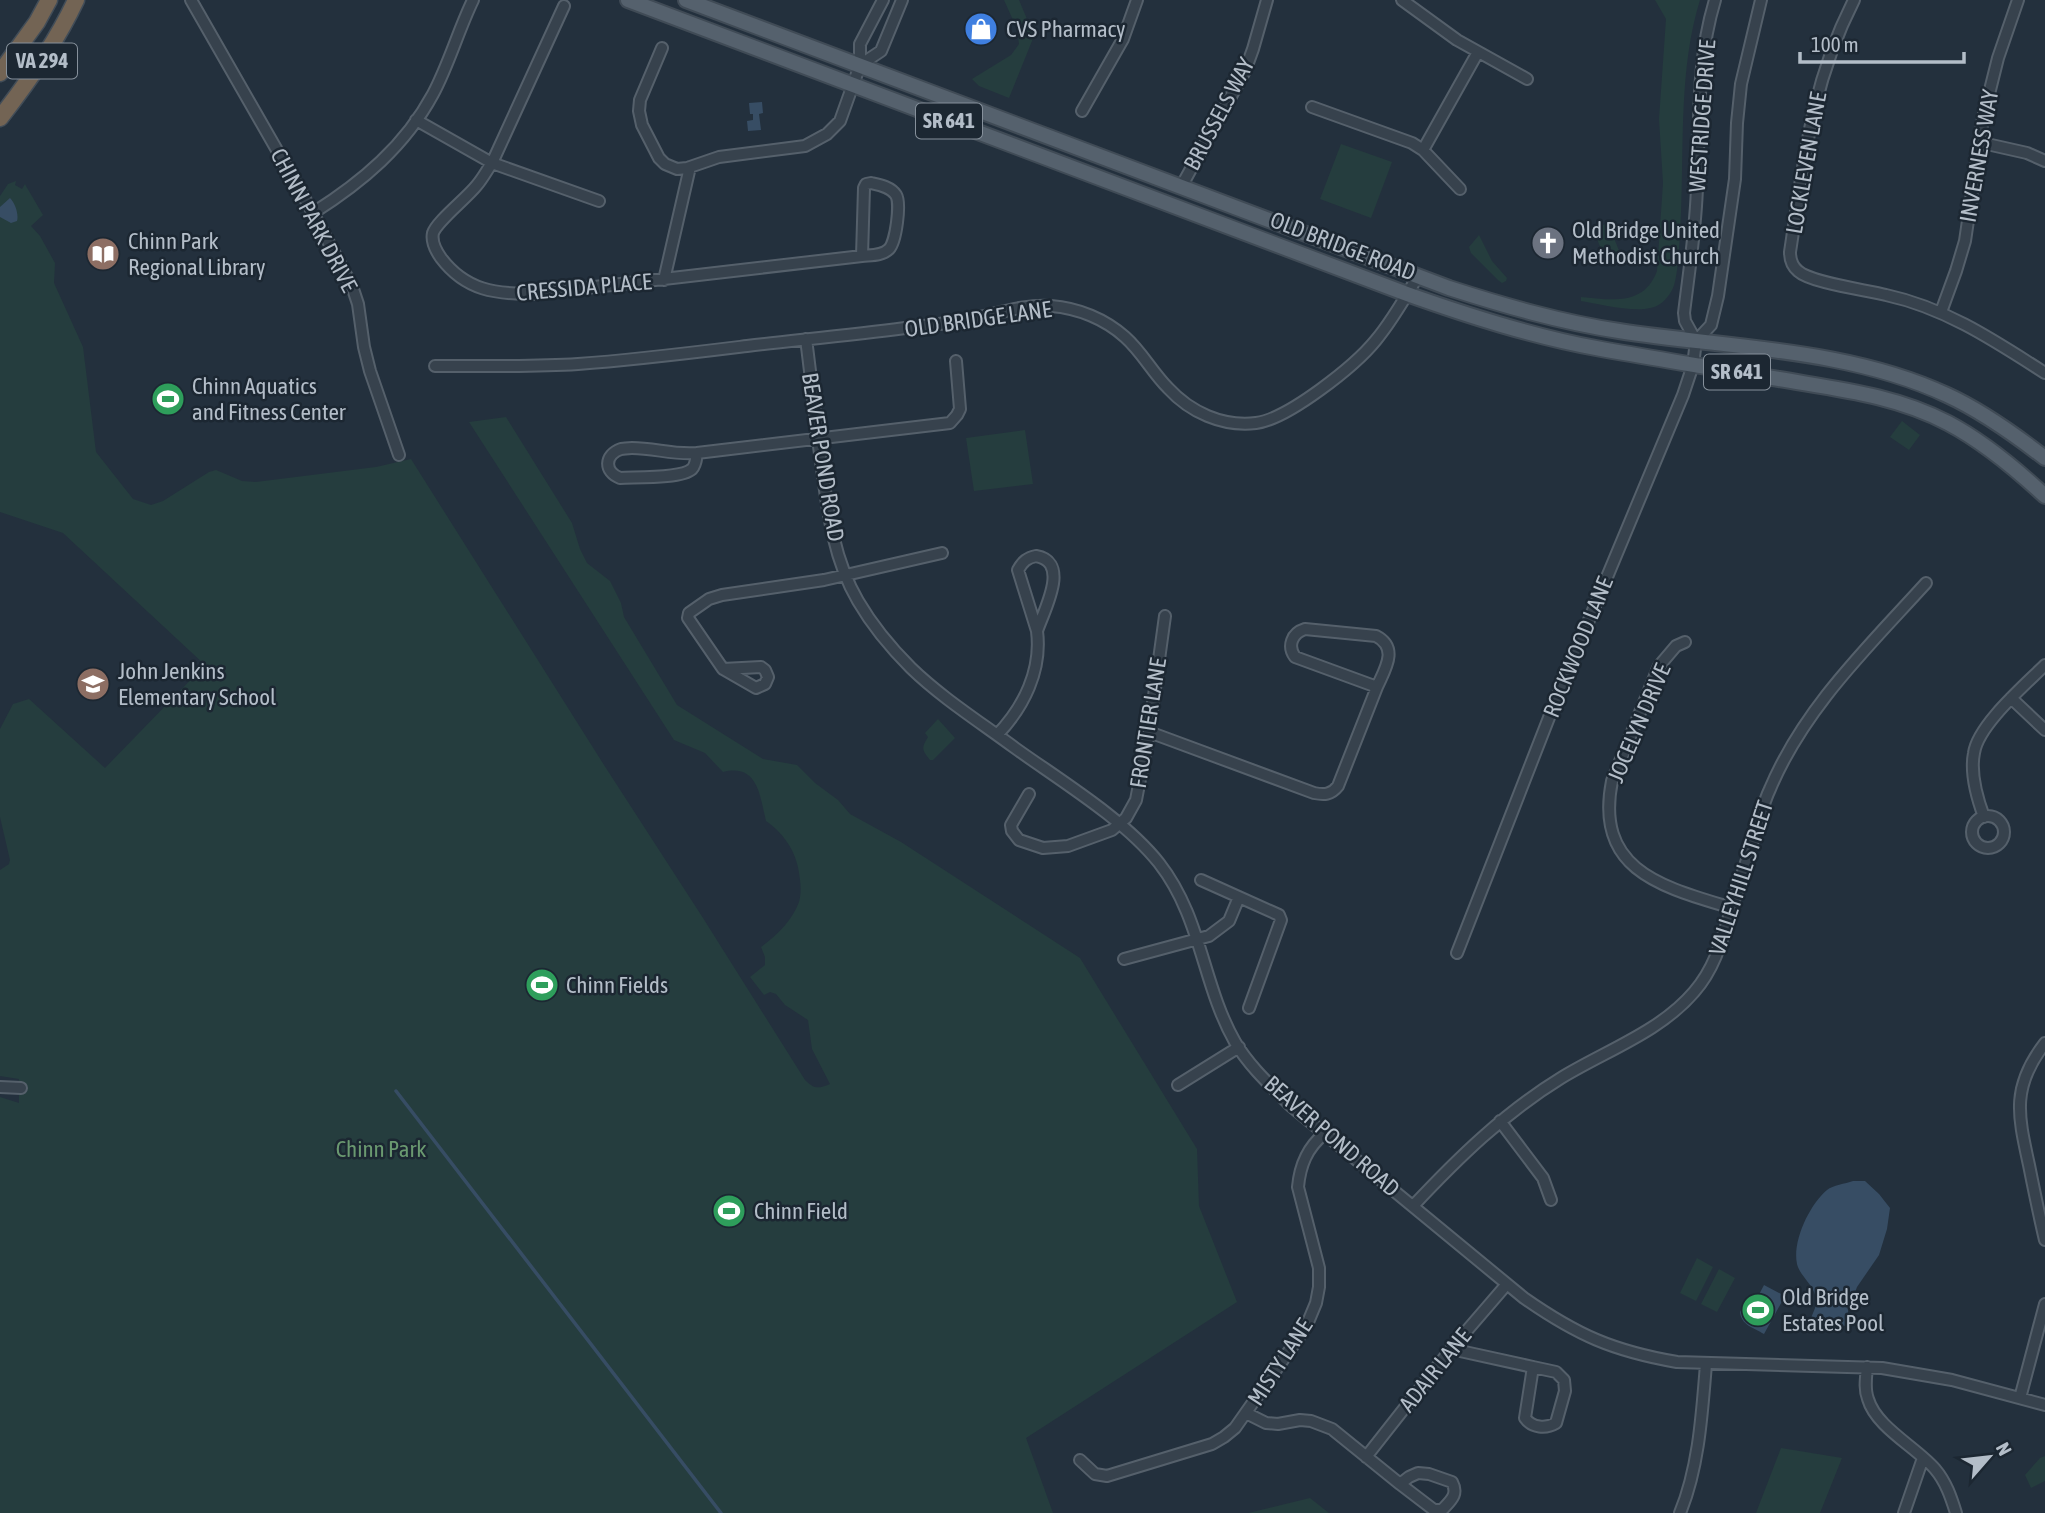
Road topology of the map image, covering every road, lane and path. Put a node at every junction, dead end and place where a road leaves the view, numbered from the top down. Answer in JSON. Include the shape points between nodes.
{"nodes":[{"id":1,"x":49,"y":0,"type":"edge"},
{"id":2,"x":76,"y":0,"type":"edge"},
{"id":3,"x":191,"y":0,"type":"edge"},
{"id":4,"x":473,"y":0,"type":"edge"},
{"id":5,"x":628,"y":0,"type":"edge"},
{"id":6,"x":686,"y":0,"type":"edge"},
{"id":7,"x":883,"y":0,"type":"edge"},
{"id":8,"x":902,"y":0,"type":"edge"},
{"id":9,"x":1137,"y":0,"type":"edge"},
{"id":10,"x":1267,"y":0,"type":"edge"},
{"id":11,"x":1402,"y":0,"type":"edge"},
{"id":12,"x":1715,"y":0,"type":"edge"},
{"id":13,"x":1761,"y":0,"type":"edge"},
{"id":14,"x":1854,"y":0,"type":"edge"},
{"id":15,"x":2018,"y":0,"type":"edge"},
{"id":16,"x":564,"y":6,"type":"dead end"},
{"id":17,"x":662,"y":48,"type":"dead end"},
{"id":18,"x":1478,"y":52,"type":"junction"},
{"id":19,"x":860,"y":65,"type":"junction"},
{"id":20,"x":0,"y":73,"type":"edge"},
{"id":21,"x":1527,"y":79,"type":"dead end"},
{"id":22,"x":853,"y":85,"type":"junction"},
{"id":23,"x":1312,"y":107,"type":"dead end"},
{"id":24,"x":1082,"y":111,"type":"dead end"},
{"id":25,"x":0,"y":118,"type":"edge"},
{"id":26,"x":416,"y":120,"type":"junction"},
{"id":27,"x":1978,"y":142,"type":"junction"},
{"id":28,"x":1423,"y":150,"type":"junction"},
{"id":29,"x":2045,"y":161,"type":"edge"},
{"id":30,"x":492,"y":163,"type":"junction"},
{"id":31,"x":690,"y":167,"type":"junction"},
{"id":32,"x":1181,"y":187,"type":"junction"},
{"id":33,"x":1460,"y":189,"type":"dead end"},
{"id":34,"x":599,"y":201,"type":"dead end"},
{"id":35,"x":313,"y":213,"type":"junction"},
{"id":36,"x":862,"y":256,"type":"junction"},
{"id":37,"x":1418,"y":276,"type":"junction"},
{"id":38,"x":664,"y":280,"type":"junction"},
{"id":39,"x":1407,"y":294,"type":"junction"},
{"id":40,"x":1941,"y":312,"type":"junction"},
{"id":41,"x":806,"y":339,"type":"junction"},
{"id":42,"x":1696,"y":341,"type":"junction"},
{"id":43,"x":956,"y":361,"type":"dead end"},
{"id":44,"x":1692,"y":365,"type":"junction"},
{"id":45,"x":435,"y":366,"type":"dead end"},
{"id":46,"x":2045,"y":373,"type":"edge"},
{"id":47,"x":818,"y":438,"type":"junction"},
{"id":48,"x":696,"y":453,"type":"junction"},
{"id":49,"x":399,"y":455,"type":"dead end"},
{"id":50,"x":2045,"y":458,"type":"edge"},
{"id":51,"x":2045,"y":496,"type":"edge"},
{"id":52,"x":942,"y":553,"type":"dead end"},
{"id":53,"x":845,"y":575,"type":"junction"},
{"id":54,"x":1926,"y":583,"type":"dead end"},
{"id":55,"x":1165,"y":616,"type":"dead end"},
{"id":56,"x":1037,"y":631,"type":"junction"},
{"id":57,"x":1685,"y":642,"type":"dead end"},
{"id":58,"x":2045,"y":665,"type":"edge"},
{"id":59,"x":723,"y":669,"type":"dead end"},
{"id":60,"x":1377,"y":687,"type":"junction"},
{"id":61,"x":2011,"y":698,"type":"junction"},
{"id":62,"x":2045,"y":730,"type":"edge"},
{"id":63,"x":1149,"y":732,"type":"junction"},
{"id":64,"x":997,"y":735,"type":"junction"},
{"id":65,"x":1029,"y":794,"type":"dead end"},
{"id":66,"x":1984,"y":817,"type":"dead end"},
{"id":67,"x":1120,"y":825,"type":"junction"},
{"id":68,"x":1201,"y":880,"type":"dead end"},
{"id":69,"x":1239,"y":897,"type":"junction"},
{"id":70,"x":1732,"y":908,"type":"junction"},
{"id":71,"x":1198,"y":940,"type":"junction"},
{"id":72,"x":1457,"y":953,"type":"dead end"},
{"id":73,"x":1124,"y":959,"type":"dead end"},
{"id":74,"x":1249,"y":1008,"type":"dead end"},
{"id":75,"x":2045,"y":1043,"type":"edge"},
{"id":76,"x":1239,"y":1047,"type":"junction"},
{"id":77,"x":1178,"y":1085,"type":"dead end"},
{"id":78,"x":0,"y":1087,"type":"edge"},
{"id":79,"x":21,"y":1088,"type":"dead end"},
{"id":80,"x":1500,"y":1121,"type":"junction"},
{"id":81,"x":1324,"y":1133,"type":"junction"},
{"id":82,"x":1551,"y":1200,"type":"dead end"},
{"id":83,"x":1413,"y":1206,"type":"junction"},
{"id":84,"x":2045,"y":1240,"type":"edge"},
{"id":85,"x":1507,"y":1284,"type":"junction"},
{"id":86,"x":2045,"y":1304,"type":"edge"},
{"id":87,"x":1451,"y":1349,"type":"junction"},
{"id":88,"x":1706,"y":1364,"type":"junction"},
{"id":89,"x":1532,"y":1367,"type":"junction"},
{"id":90,"x":1867,"y":1367,"type":"junction"},
{"id":91,"x":2020,"y":1398,"type":"junction"},
{"id":92,"x":2045,"y":1405,"type":"edge"},
{"id":93,"x":1246,"y":1413,"type":"junction"},
{"id":94,"x":1366,"y":1457,"type":"junction"},
{"id":95,"x":1923,"y":1458,"type":"junction"},
{"id":96,"x":1080,"y":1460,"type":"dead end"},
{"id":97,"x":1400,"y":1484,"type":"junction"},
{"id":98,"x":1680,"y":1513,"type":"edge"},
{"id":99,"x":1904,"y":1513,"type":"edge"},
{"id":100,"x":1956,"y":1513,"type":"edge"}],
"edges":[{"from":1,"to":20,"type":"highway","number":"VA 294"},
{"from":2,"to":25,"type":"highway","number":"VA 294","via":[[52,45]]},
{"from":3,"to":35,"type":"street","name":"CHINN PARK DRIVE"},
{"from":4,"to":26,"type":"street","via":[[433,94]]},
{"from":5,"to":22,"type":"main road","name":"OLD BRIDGE ROAD","number":"SR 641"},
{"from":6,"to":19,"type":"main road","name":"OLD BRIDGE ROAD","number":"SR 641"},
{"from":7,"to":19,"type":"street","via":[[860,44]]},
{"from":8,"to":19,"type":"street","via":[[881,51]]},
{"from":9,"to":24,"type":"street","via":[[1123,39]]},
{"from":10,"to":32,"type":"street","name":"BRUSSELS WAY","via":[[1245,71]]},
{"from":11,"to":18,"type":"street"},
{"from":12,"to":42,"type":"street","name":"WESTRIDGE DRIVE","via":[[1699,83],[1697,198],[1684,313]]},
{"from":13,"to":42,"type":"street","name":"WESTRIDGE DRIVE","via":[[1741,84],[1735,179],[1718,296],[1711,325]]},
{"from":14,"to":40,"type":"street","name":"LOCKLEVEN LANE","via":[[1818,89],[1790,257],[1804,275]]},
{"from":15,"to":27,"type":"street","name":"INVERNESS WAY","via":[[1998,58]]},
{"from":16,"to":30,"type":"street","name":"CRESSIDA PLACE"},
{"from":17,"to":31,"type":"street","via":[[640,100],[640,121],[665,164],[677,169]]},
{"from":18,"to":21,"type":"street"},
{"from":18,"to":28,"type":"street"},
{"from":19,"to":22,"type":"street"},
{"from":19,"to":32,"type":"main road","name":"OLD BRIDGE ROAD","number":"SR 641"},
{"from":22,"to":31,"type":"street","via":[[840,121],[817,142],[719,157]]},
{"from":22,"to":39,"type":"main road","name":"OLD BRIDGE ROAD","number":"SR 641"},
{"from":23,"to":28,"type":"street"},
{"from":26,"to":30,"type":"street"},
{"from":26,"to":35,"type":"street","via":[[363,179]]},
{"from":27,"to":29,"type":"street"},
{"from":27,"to":40,"type":"street","name":"INVERNESS WAY","via":[[1965,241]]},
{"from":28,"to":33,"type":"street"},
{"from":30,"to":34,"type":"street"},
{"from":30,"to":38,"type":"street","name":"CRESSIDA PLACE","via":[[433,235],[442,260],[467,282],[492,292],[534,294]]},
{"from":31,"to":38,"type":"street"},
{"from":32,"to":37,"type":"main road","name":"OLD BRIDGE ROAD","number":"SR 641"},
{"from":35,"to":49,"type":"street","name":"CHINN PARK DRIVE","via":[[352,286],[370,371]]},
{"from":36,"to":36,"type":"street","name":"CRESSIDA PLACE","via":[[864,188],[871,183],[889,188],[899,204],[890,248]]},
{"from":36,"to":38,"type":"street","name":"CRESSIDA PLACE"},
{"from":37,"to":39,"type":"street","name":"OLD BRIDGE LANE"},
{"from":37,"to":42,"type":"main road","name":"OLD BRIDGE ROAD","number":"SR 641","via":[[1540,316]]},
{"from":39,"to":41,"type":"street","name":"OLD BRIDGE LANE","via":[[1374,342],[1329,382],[1287,412],[1244,424],[1226,423],[1197,411],[1167,387],[1124,337],[1096,318],[1061,307],[1025,307],[965,320]]},
{"from":39,"to":44,"type":"main road","name":"OLD BRIDGE ROAD","number":"SR 641","via":[[1534,335]]},
{"from":40,"to":46,"type":"street","name":"LOCKLEVEN LANE","via":[[1979,330]]},
{"from":41,"to":45,"type":"street","name":"OLD BRIDGE LANE","via":[[589,363]]},
{"from":41,"to":47,"type":"street","name":"BEAVER POND ROAD"},
{"from":42,"to":44,"type":"street","name":"ROCKWOOD LANE"},
{"from":42,"to":50,"type":"main road","name":"OLD BRIDGE ROAD","number":"SR 641","via":[[1813,356],[1889,374],[1947,395]]},
{"from":43,"to":47,"type":"street","via":[[960,409],[950,423]]},
{"from":44,"to":51,"type":"main road","name":"OLD BRIDGE ROAD","number":"SR 641","via":[[1866,394],[1915,408],[1976,439]]},
{"from":44,"to":72,"type":"street","name":"ROCKWOOD LANE"},
{"from":47,"to":48,"type":"street"},
{"from":47,"to":53,"type":"street","name":"BEAVER POND ROAD","via":[[830,524]]},
{"from":48,"to":48,"type":"street","via":[[621,449],[610,457],[607,467],[620,478],[674,474],[693,468]]},
{"from":52,"to":53,"type":"street"},
{"from":53,"to":59,"type":"street","via":[[722,595],[697,606],[688,618]]},
{"from":53,"to":64,"type":"street","name":"BEAVER POND ROAD","via":[[871,621],[911,668]]},
{"from":54,"to":70,"type":"street","name":"VALLEYHILL STREET","via":[[1831,687],[1794,740],[1768,792]]},
{"from":55,"to":63,"type":"street","name":"FRONTIER LANE"},
{"from":56,"to":56,"type":"street","via":[[1018,570],[1021,563],[1036,556],[1052,566],[1055,581]]},
{"from":56,"to":64,"type":"street","via":[[1032,679],[1016,712]]},
{"from":57,"to":70,"type":"street","name":"JOCELYN DRIVE","via":[[1659,666],[1612,781],[1611,827],[1628,860],[1650,878]]},
{"from":58,"to":61,"type":"street"},
{"from":60,"to":60,"type":"street","via":[[1390,659],[1387,645],[1376,636],[1305,629],[1295,634],[1290,647],[1295,657]]},
{"from":60,"to":63,"type":"street","via":[[1338,786],[1325,795]]},
{"from":61,"to":62,"type":"street"},
{"from":61,"to":66,"type":"street","via":[[1982,733],[1973,752]]},
{"from":63,"to":67,"type":"street","name":"FRONTIER LANE","via":[[1136,800]]},
{"from":64,"to":67,"type":"street","name":"BEAVER POND ROAD"},
{"from":65,"to":67,"type":"street","via":[[1011,825],[1019,840],[1056,849]]},
{"from":67,"to":71,"type":"street","name":"BEAVER POND ROAD","via":[[1171,880]]},
{"from":68,"to":69,"type":"street"},
{"from":69,"to":71,"type":"street","via":[[1229,921]]},
{"from":69,"to":74,"type":"street","via":[[1281,920]]},
{"from":70,"to":80,"type":"street","name":"VALLEYHILL STREET","via":[[1713,964],[1681,1006],[1531,1097]]},
{"from":71,"to":73,"type":"street"},
{"from":71,"to":76,"type":"street","name":"BEAVER POND ROAD","via":[[1221,1010]]},
{"from":75,"to":84,"type":"street","via":[[2023,1082],[2019,1113]]},
{"from":76,"to":77,"type":"street"},
{"from":76,"to":81,"type":"street","name":"BEAVER POND ROAD","via":[[1269,1084]]},
{"from":78,"to":79,"type":"street"},
{"from":80,"to":82,"type":"street","via":[[1543,1178]]},
{"from":80,"to":83,"type":"street","name":"VALLEYHILL STREET"},
{"from":81,"to":83,"type":"street","name":"BEAVER POND ROAD"},
{"from":81,"to":93,"type":"street","name":"MISTY LANE","via":[[1303,1159],[1298,1187],[1319,1268],[1316,1303],[1306,1326]]},
{"from":83,"to":85,"type":"street","name":"BEAVER POND ROAD"},
{"from":85,"to":87,"type":"street","name":"ADAIR LANE"},
{"from":85,"to":88,"type":"street","name":"BEAVER POND ROAD","via":[[1549,1315],[1597,1341],[1649,1357]]},
{"from":86,"to":91,"type":"street"},
{"from":87,"to":89,"type":"street"},
{"from":87,"to":94,"type":"street","name":"ADAIR LANE"},
{"from":88,"to":90,"type":"street","name":"BEAVER POND ROAD"},
{"from":88,"to":98,"type":"street","via":[[1691,1480]]},
{"from":89,"to":89,"type":"street","via":[[1556,1372],[1564,1380],[1556,1423],[1551,1426],[1540,1427],[1525,1418]]},
{"from":90,"to":91,"type":"street","name":"BEAVER POND ROAD","via":[[1913,1372]]},
{"from":90,"to":95,"type":"street","via":[[1866,1391],[1872,1409]]},
{"from":91,"to":92,"type":"street","name":"BEAVER POND ROAD"},
{"from":93,"to":94,"type":"street","via":[[1266,1423],[1322,1423]]},
{"from":93,"to":96,"type":"street","name":"MISTY LANE","via":[[1236,1428],[1212,1444],[1107,1476],[1096,1474]]},
{"from":94,"to":97,"type":"street"},
{"from":95,"to":99,"type":"street"},
{"from":95,"to":100,"type":"street","via":[[1944,1481]]},
{"from":97,"to":97,"type":"street","via":[[1439,1511],[1455,1493],[1449,1480],[1429,1474],[1418,1473]]}]}
